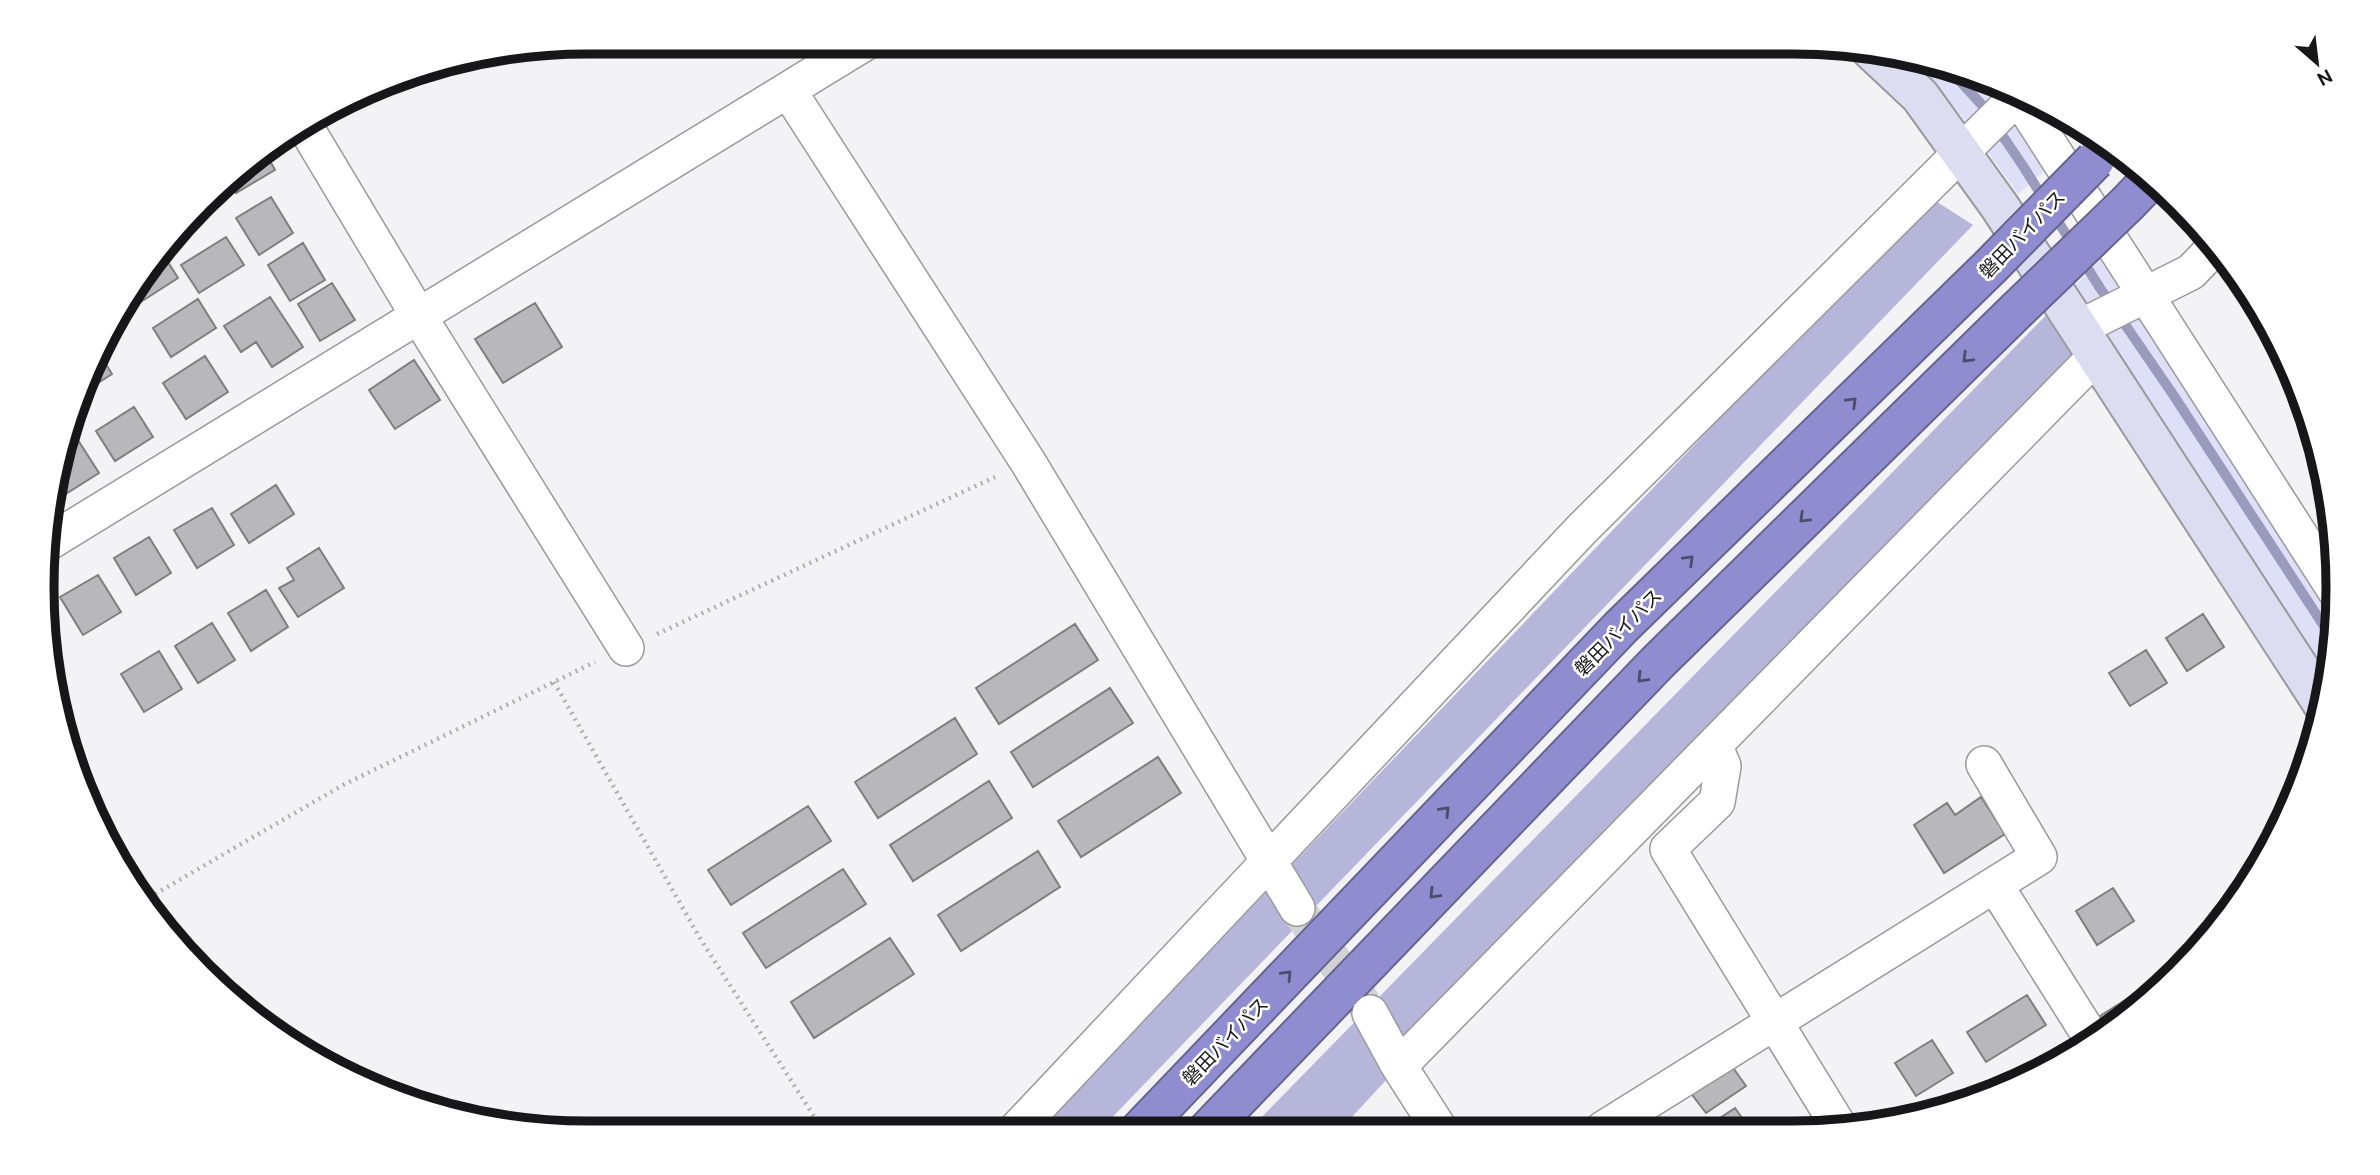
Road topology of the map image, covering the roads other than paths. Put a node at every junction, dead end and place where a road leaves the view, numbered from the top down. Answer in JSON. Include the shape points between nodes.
{"nodes":[{"id":1,"x":846,"y":54,"type":"edge"},
{"id":2,"x":1884,"y":62,"type":"edge"},
{"id":3,"x":788,"y":90,"type":"junction"},
{"id":4,"x":2012,"y":102,"type":"edge"},
{"id":5,"x":2028,"y":109,"type":"edge"},
{"id":6,"x":309,"y":133,"type":"edge"},
{"id":7,"x":1961,"y":152,"type":"junction"},
{"id":8,"x":2102,"y":153,"type":"edge"},
{"id":9,"x":2139,"y":191,"type":"edge"},
{"id":10,"x":2208,"y":254,"type":"edge"},
{"id":11,"x":2145,"y":293,"type":"junction"},
{"id":12,"x":418,"y":314,"type":"junction"},
{"id":13,"x":2088,"y":342,"type":"junction"},
{"id":14,"x":57,"y":537,"type":"edge"},
{"id":15,"x":2326,"y":575,"type":"edge"},
{"id":16,"x":626,"y":648,"type":"road end"},
{"id":17,"x":2316,"y":693,"type":"edge"},
{"id":18,"x":1714,"y":745,"type":"junction"},
{"id":19,"x":1984,"y":764,"type":"dead end"},
{"id":20,"x":1269,"y":861,"type":"junction"},
{"id":21,"x":1995,"y":885,"type":"junction"},
{"id":22,"x":1297,"y":908,"type":"tunnel mouth"},
{"id":23,"x":1370,"y":1013,"type":"tunnel mouth"},
{"id":24,"x":1774,"y":1022,"type":"junction"},
{"id":25,"x":2088,"y":1032,"type":"edge"},
{"id":26,"x":1399,"y":1066,"type":"junction"},
{"id":27,"x":1834,"y":1119,"type":"edge"},
{"id":28,"x":1024,"y":1121,"type":"edge"},
{"id":29,"x":1149,"y":1121,"type":"edge"},
{"id":30,"x":1217,"y":1121,"type":"edge"},
{"id":31,"x":1434,"y":1121,"type":"edge"},
{"id":32,"x":1616,"y":1121,"type":"edge"}],
"edges":[{"from":1,"to":3,"type":"street"},
{"from":2,"to":7,"type":"street","via":[[1920,96]]},
{"from":3,"to":12,"type":"street"},
{"from":3,"to":20,"type":"street","via":[[1028,462]]},
{"from":4,"to":7,"type":"street"},
{"from":5,"to":11,"type":"street"},
{"from":6,"to":12,"type":"street"},
{"from":7,"to":13,"type":"street"},
{"from":7,"to":20,"type":"street","via":[[1582,529]]},
{"from":29,"to":8,"type":"highway","name":"磐田バイパス","one_way":true,"bridge":true,"via":[[1621,627]]},
{"from":9,"to":30,"type":"highway","one_way":true,"bridge":true,"via":[[1657,663]]},
{"from":10,"to":11,"type":"street","via":[[2191,272]]},
{"from":11,"to":13,"type":"street"},
{"from":11,"to":15,"type":"street"},
{"from":12,"to":14,"type":"street"},
{"from":12,"to":16,"type":"street"},
{"from":13,"to":17,"type":"street"},
{"from":13,"to":18,"type":"street"},
{"from":18,"to":24,"type":"street","via":[[1723,766],[1717,802],[1668,849]]},
{"from":18,"to":26,"type":"street"},
{"from":19,"to":21,"type":"street","via":[[2039,857]]},
{"from":20,"to":22,"type":"street"},
{"from":20,"to":28,"type":"street"},
{"from":21,"to":24,"type":"street"},
{"from":21,"to":25,"type":"street"},
{"from":23,"to":26,"type":"street"},
{"from":24,"to":27,"type":"street"},
{"from":24,"to":32,"type":"street"},
{"from":26,"to":31,"type":"street"}]}
